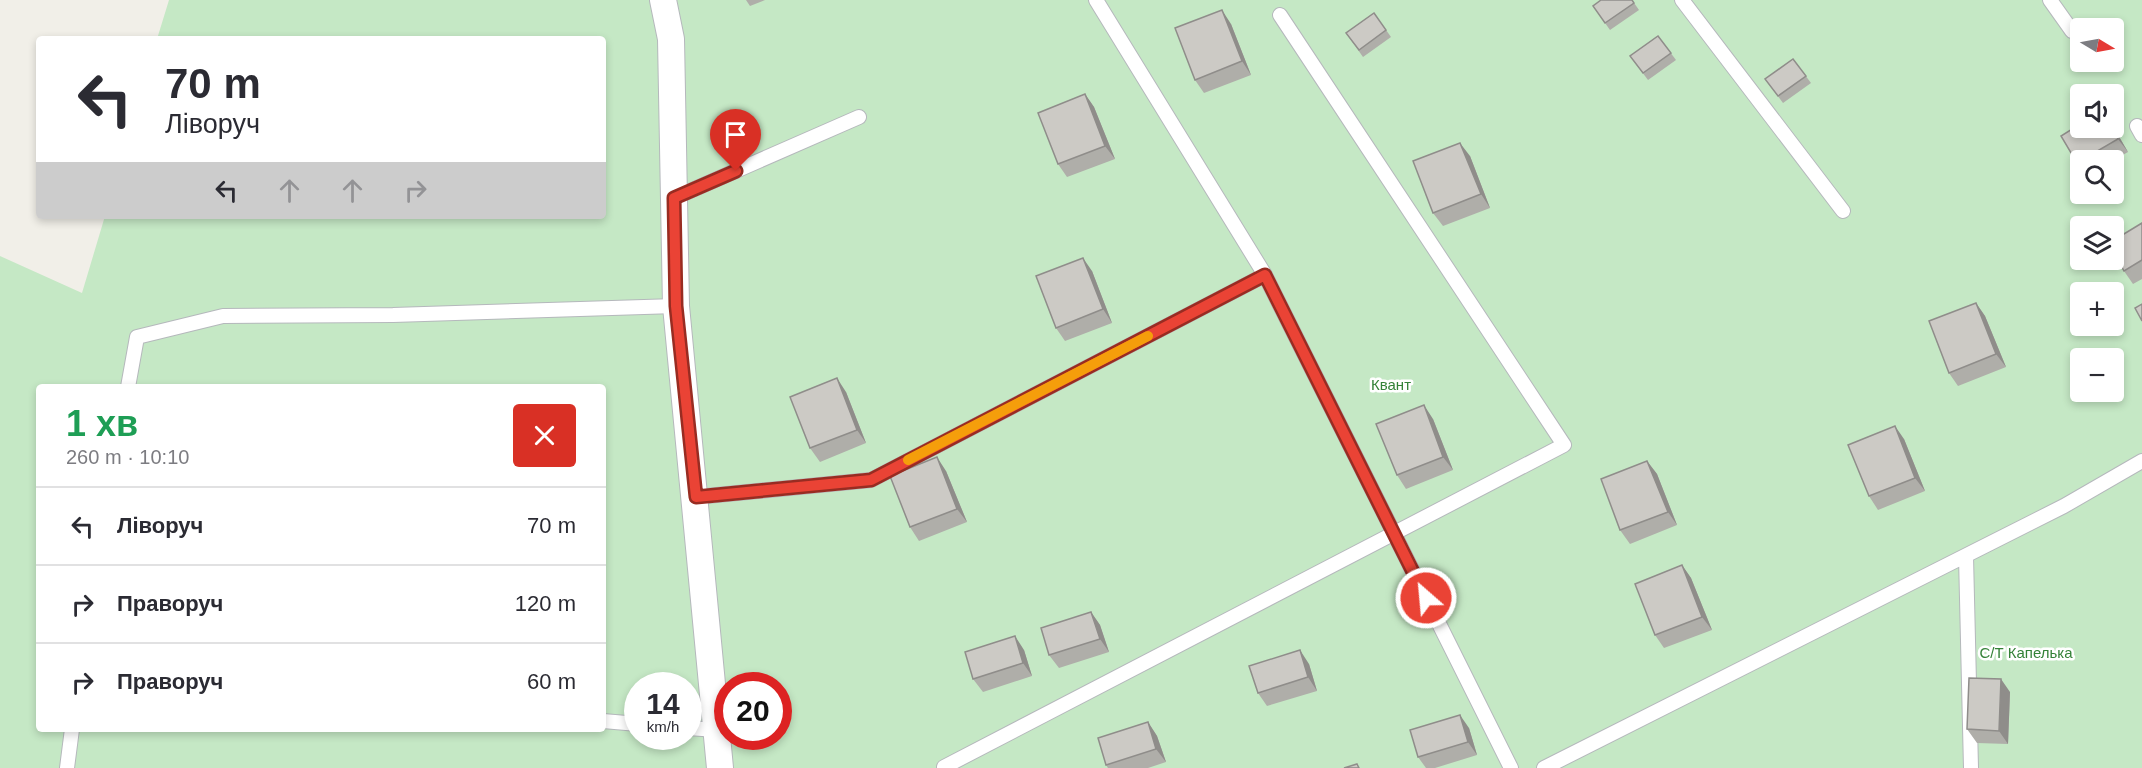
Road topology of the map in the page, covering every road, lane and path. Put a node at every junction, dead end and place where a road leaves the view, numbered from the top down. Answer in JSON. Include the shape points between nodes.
{"nodes":[{"id":1,"x":663,"y":0,"type":"edge"},
{"id":2,"x":1096,"y":0,"type":"edge"},
{"id":3,"x":1682,"y":0,"type":"edge"},
{"id":4,"x":2050,"y":0,"type":"edge"},
{"id":5,"x":1280,"y":15,"type":"dead end"},
{"id":6,"x":2070,"y":28,"type":"edge"},
{"id":7,"x":859,"y":117,"type":"dead end"},
{"id":8,"x":674,"y":198,"type":"junction"},
{"id":9,"x":1843,"y":211,"type":"dead end"},
{"id":10,"x":1265,"y":275,"type":"junction"},
{"id":11,"x":676,"y":306,"type":"junction"},
{"id":12,"x":129,"y":384,"type":"edge"},
{"id":13,"x":2142,"y":461,"type":"edge"},
{"id":14,"x":696,"y":497,"type":"junction"},
{"id":15,"x":1395,"y":534,"type":"junction"},
{"id":16,"x":1966,"y":556,"type":"junction"},
{"id":17,"x":714,"y":697,"type":"edge"},
{"id":18,"x":606,"y":721,"type":"edge"},
{"id":19,"x":624,"y":723,"type":"edge"},
{"id":20,"x":72,"y":732,"type":"edge"},
{"id":21,"x":719,"y":750,"type":"edge"},
{"id":22,"x":944,"y":767,"type":"edge"},
{"id":23,"x":67,"y":768,"type":"edge"},
{"id":24,"x":720,"y":768,"type":"edge"},
{"id":25,"x":1512,"y":768,"type":"edge"},
{"id":26,"x":1544,"y":768,"type":"edge"},
{"id":27,"x":1971,"y":768,"type":"edge"}],
"edges":[{"from":1,"to":8,"type":"street","via":[[671,39]]},
{"from":2,"to":10,"type":"lane"},
{"from":3,"to":9,"type":"lane"},
{"from":4,"to":6,"type":"lane"},
{"from":5,"to":15,"type":"lane","via":[[1564,445]]},
{"from":7,"to":8,"type":"lane"},
{"from":8,"to":11,"type":"street"},
{"from":10,"to":14,"type":"lane","via":[[871,480]]},
{"from":10,"to":15,"type":"lane"},
{"from":11,"to":12,"type":"lane","via":[[224,316],[137,337]]},
{"from":11,"to":14,"type":"street"},
{"from":13,"to":16,"type":"lane"},
{"from":14,"to":17,"type":"street"},
{"from":15,"to":22,"type":"lane"},
{"from":15,"to":25,"type":"lane"},
{"from":16,"to":26,"type":"lane"},
{"from":16,"to":27,"type":"lane"},
{"from":18,"to":19,"type":"lane"},
{"from":20,"to":23,"type":"lane"},
{"from":21,"to":24,"type":"street"}]}
